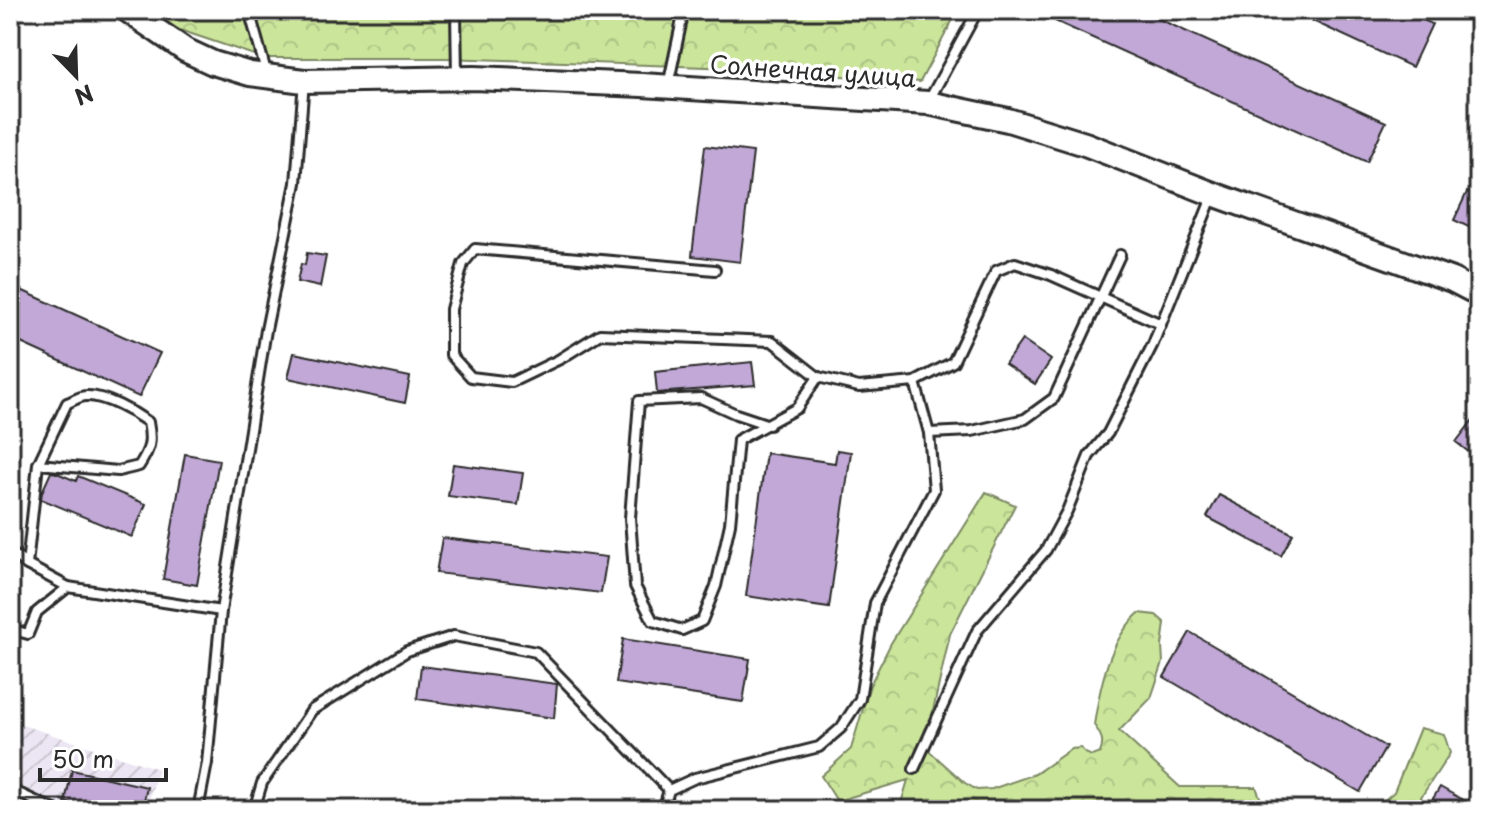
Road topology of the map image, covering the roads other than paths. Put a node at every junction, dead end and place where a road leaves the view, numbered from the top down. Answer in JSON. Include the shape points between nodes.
{"nodes":[{"id":1,"x":127,"y":10,"type":"edge"},
{"id":2,"x":249,"y":10,"type":"edge"},
{"id":3,"x":456,"y":10,"type":"edge"},
{"id":4,"x":684,"y":10,"type":"edge"},
{"id":5,"x":978,"y":10,"type":"edge"},
{"id":6,"x":267,"y":76,"type":"junction"},
{"id":7,"x":457,"y":78,"type":"junction"},
{"id":8,"x":304,"y":81,"type":"junction"},
{"id":9,"x":668,"y":87,"type":"junction"},
{"id":10,"x":928,"y":103,"type":"junction"},
{"id":11,"x":1213,"y":194,"type":"junction"},
{"id":12,"x":1120,"y":255,"type":"dead end"},
{"id":13,"x":715,"y":270,"type":"dead end"},
{"id":14,"x":1479,"y":294,"type":"edge"},
{"id":15,"x":1100,"y":297,"type":"junction"},
{"id":16,"x":1161,"y":324,"type":"junction"},
{"id":17,"x":818,"y":377,"type":"junction"},
{"id":18,"x":915,"y":382,"type":"junction"},
{"id":19,"x":769,"y":425,"type":"junction"},
{"id":20,"x":929,"y":433,"type":"junction"},
{"id":21,"x":38,"y":464,"type":"junction"},
{"id":22,"x":10,"y":552,"type":"edge"},
{"id":23,"x":27,"y":565,"type":"junction"},
{"id":24,"x":68,"y":587,"type":"junction"},
{"id":25,"x":221,"y":611,"type":"junction"},
{"id":26,"x":10,"y":629,"type":"edge"},
{"id":27,"x":914,"y":769,"type":"dead end"},
{"id":28,"x":10,"y":789,"type":"edge"},
{"id":29,"x":669,"y":790,"type":"junction"},
{"id":30,"x":55,"y":810,"type":"edge"},
{"id":31,"x":198,"y":810,"type":"edge"},
{"id":32,"x":254,"y":810,"type":"edge"},
{"id":33,"x":663,"y":810,"type":"edge"}],
"edges":[{"from":1,"to":6,"type":"street","name":"Солнечная улица","via":[[185,50]]},
{"from":2,"to":6,"type":"lane"},
{"from":3,"to":7,"type":"lane"},
{"from":4,"to":9,"type":"lane"},
{"from":5,"to":10,"type":"lane"},
{"from":6,"to":8,"type":"street","name":"Солнечная улица"},
{"from":7,"to":8,"type":"street","name":"Солнечная улица"},
{"from":7,"to":9,"type":"street","name":"Солнечная улица"},
{"from":8,"to":25,"type":"lane","via":[[296,183],[266,330]]},
{"from":9,"to":10,"type":"street","name":"Солнечная улица"},
{"from":10,"to":11,"type":"street","name":"Солнечная улица","via":[[1085,144]]},
{"from":11,"to":14,"type":"street","name":"Солнечная улица"},
{"from":11,"to":16,"type":"lane"},
{"from":12,"to":15,"type":"lane"},
{"from":13,"to":17,"type":"lane","via":[[475,249],[463,264],[451,309],[451,355],[471,377],[512,382],[600,334],[772,341]]},
{"from":15,"to":16,"type":"lane"},
{"from":15,"to":18,"type":"lane","via":[[1015,263],[996,271],[953,362]]},
{"from":15,"to":20,"type":"lane","via":[[1054,398],[1025,419],[972,431]]},
{"from":16,"to":27,"type":"lane","via":[[1108,433],[1089,456],[1046,550],[977,631]]},
{"from":17,"to":18,"type":"lane","via":[[859,387]]},
{"from":17,"to":19,"type":"lane","via":[[797,408]]},
{"from":18,"to":20,"type":"lane"},
{"from":19,"to":19,"type":"lane","via":[[738,440],[730,524],[702,621],[682,630],[653,621],[635,586],[630,518],[639,401],[701,398]]},
{"from":20,"to":29,"type":"lane","via":[[934,490],[875,603],[860,699],[841,728],[819,747],[695,778]]},
{"from":21,"to":21,"type":"lane","via":[[118,471],[139,466],[151,440],[148,422],[85,396],[67,403]]},
{"from":21,"to":23,"type":"lane"},
{"from":22,"to":23,"type":"lane"},
{"from":23,"to":24,"type":"lane"},
{"from":24,"to":25,"type":"lane"},
{"from":24,"to":26,"type":"lane","via":[[37,612],[28,634]]},
{"from":25,"to":31,"type":"lane"},
{"from":28,"to":30,"type":"lane"},
{"from":29,"to":32,"type":"lane","via":[[536,652],[454,636],[407,651],[312,710],[262,783]]},
{"from":29,"to":33,"type":"lane"}]}
